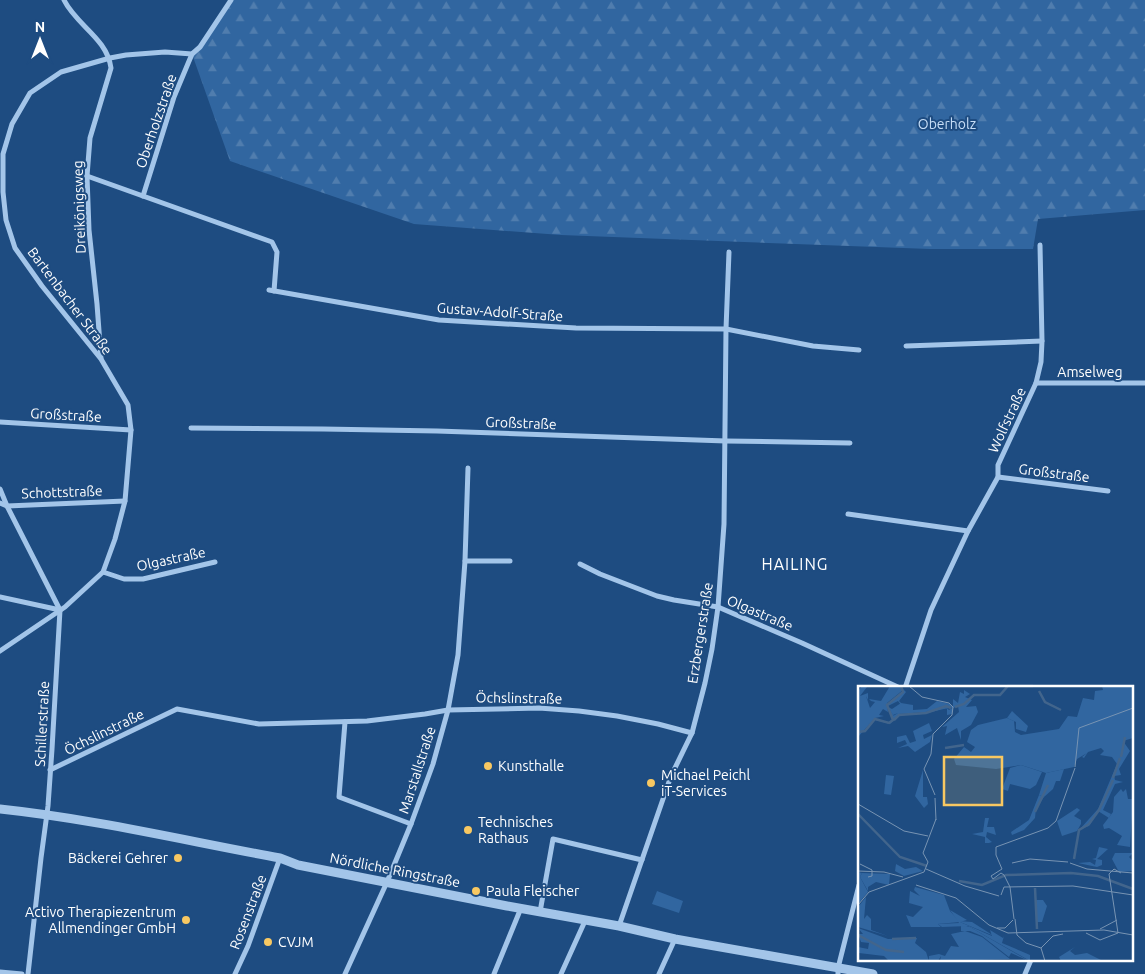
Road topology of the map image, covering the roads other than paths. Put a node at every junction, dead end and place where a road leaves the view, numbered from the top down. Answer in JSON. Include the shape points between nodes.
{"nodes":[{"id":1,"x":64,"y":0,"type":"edge"},
{"id":2,"x":231,"y":0,"type":"edge"},
{"id":3,"x":192,"y":54,"type":"junction"},
{"id":4,"x":110,"y":58,"type":"junction"},
{"id":5,"x":87,"y":176,"type":"junction"},
{"id":6,"x":143,"y":196,"type":"junction"},
{"id":7,"x":1040,"y":245,"type":"dead end"},
{"id":8,"x":729,"y":252,"type":"dead end"},
{"id":9,"x":726,"y":329,"type":"junction"},
{"id":10,"x":1042,"y":341,"type":"junction"},
{"id":11,"x":906,"y":346,"type":"dead end"},
{"id":12,"x":859,"y":350,"type":"dead end"},
{"id":13,"x":101,"y":359,"type":"junction"},
{"id":14,"x":1036,"y":383,"type":"junction"},
{"id":15,"x":1145,"y":383,"type":"edge"},
{"id":16,"x":0,"y":422,"type":"edge"},
{"id":17,"x":191,"y":428,"type":"dead end"},
{"id":18,"x":131,"y":430,"type":"junction"},
{"id":19,"x":726,"y":441,"type":"junction"},
{"id":20,"x":850,"y":443,"type":"dead end"},
{"id":21,"x":468,"y":468,"type":"dead end"},
{"id":22,"x":998,"y":477,"type":"junction"},
{"id":23,"x":0,"y":489,"type":"edge"},
{"id":24,"x":1108,"y":491,"type":"dead end"},
{"id":25,"x":125,"y":501,"type":"junction"},
{"id":26,"x":0,"y":504,"type":"edge"},
{"id":27,"x":7,"y":506,"type":"junction"},
{"id":28,"x":848,"y":514,"type":"dead end"},
{"id":29,"x":968,"y":531,"type":"junction"},
{"id":30,"x":465,"y":560,"type":"junction"},
{"id":31,"x":214,"y":562,"type":"dead end"},
{"id":32,"x":510,"y":562,"type":"dead end"},
{"id":33,"x":580,"y":564,"type":"dead end"},
{"id":34,"x":103,"y":572,"type":"junction"},
{"id":35,"x":0,"y":597,"type":"edge"},
{"id":36,"x":718,"y":607,"type":"junction"},
{"id":37,"x":60,"y":610,"type":"junction"},
{"id":38,"x":0,"y":651,"type":"edge"},
{"id":39,"x":896,"y":686,"type":"edge"},
{"id":40,"x":906,"y":686,"type":"edge"},
{"id":41,"x":448,"y":710,"type":"junction"},
{"id":42,"x":345,"y":722,"type":"junction"},
{"id":43,"x":692,"y":733,"type":"junction"},
{"id":44,"x":50,"y":770,"type":"junction"},
{"id":45,"x":0,"y":809,"type":"edge"},
{"id":46,"x":46,"y":814,"type":"junction"},
{"id":47,"x":412,"y":824,"type":"junction"},
{"id":48,"x":280,"y":858,"type":"junction"},
{"id":49,"x":642,"y":860,"type":"junction"},
{"id":50,"x":387,"y":882,"type":"junction"},
{"id":51,"x":858,"y":889,"type":"edge"},
{"id":52,"x":521,"y":908,"type":"junction"},
{"id":53,"x":540,"y":912,"type":"junction"},
{"id":54,"x":585,"y":921,"type":"junction"},
{"id":55,"x":620,"y":926,"type":"junction"},
{"id":56,"x":675,"y":938,"type":"junction"},
{"id":57,"x":1030,"y":962,"type":"edge"},
{"id":58,"x":838,"y":971,"type":"edge"},
{"id":59,"x":0,"y":972,"type":"edge"},
{"id":60,"x":22,"y":974,"type":"edge"},
{"id":61,"x":28,"y":974,"type":"edge"},
{"id":62,"x":235,"y":974,"type":"edge"},
{"id":63,"x":345,"y":974,"type":"edge"},
{"id":64,"x":494,"y":974,"type":"edge"},
{"id":65,"x":562,"y":974,"type":"edge"},
{"id":66,"x":659,"y":974,"type":"edge"},
{"id":67,"x":873,"y":974,"type":"edge"},
{"id":68,"x":1025,"y":974,"type":"edge"}],
"edges":[{"from":1,"to":4,"type":"street"},
{"from":2,"to":3,"type":"street"},
{"from":3,"to":4,"type":"street","name":"Bartenbacher Straße","via":[[165,52]]},
{"from":3,"to":6,"type":"street","name":"Oberholzstraße","via":[[174,97]]},
{"from":4,"to":5,"type":"street","name":"Dreikönigsweg","via":[[111,68],[90,138]]},
{"from":4,"to":13,"type":"street","name":"Bartenbacher Straße","via":[[61,72],[30,93],[12,124],[3,154],[6,220],[15,248]]},
{"from":5,"to":6,"type":"street","name":"Gustav-Adolf-Straße"},
{"from":5,"to":13,"type":"street","name":"Dreikönigsweg"},
{"from":6,"to":9,"type":"street","name":"Gustav-Adolf-Straße","via":[[272,242],[277,252],[271,291],[439,320],[576,328]]},
{"from":7,"to":10,"type":"street","name":"Wolfstraße"},
{"from":8,"to":9,"type":"street","name":"Erzbergerstraße"},
{"from":9,"to":12,"type":"street","via":[[813,346]]},
{"from":9,"to":19,"type":"street","name":"Erzbergerstraße"},
{"from":10,"to":11,"type":"street"},
{"from":10,"to":14,"type":"street","name":"Wolfstraße"},
{"from":13,"to":18,"type":"street","name":"Bartenbacher Straße","via":[[128,405]]},
{"from":14,"to":15,"type":"street","name":"Amselweg"},
{"from":14,"to":22,"type":"street","name":"Wolfstraße","via":[[998,465]]},
{"from":16,"to":18,"type":"street","name":"Großstraße"},
{"from":17,"to":19,"type":"street","name":"Großstraße","via":[[418,431]]},
{"from":18,"to":25,"type":"street","name":"Bartenbacher Straße"},
{"from":19,"to":20,"type":"street","name":"Großstraße"},
{"from":19,"to":36,"type":"street","name":"Erzbergerstraße"},
{"from":21,"to":30,"type":"street","name":"Marstallstraße"},
{"from":22,"to":24,"type":"street","name":"Großstraße"},
{"from":22,"to":29,"type":"street","name":"Wolfstraße"},
{"from":23,"to":27,"type":"street"},
{"from":25,"to":27,"type":"street","name":"Schottstraße"},
{"from":25,"to":34,"type":"street","name":"Bartenbacher Straße"},
{"from":26,"to":27,"type":"street","name":"Schottstraße"},
{"from":27,"to":37,"type":"street"},
{"from":28,"to":29,"type":"street"},
{"from":29,"to":40,"type":"street","name":"Wolfstraße","via":[[931,610]]},
{"from":30,"to":32,"type":"street"},
{"from":30,"to":41,"type":"street","name":"Marstallstraße","via":[[458,655]]},
{"from":31,"to":34,"type":"street","name":"Olgastraße","via":[[143,579],[124,579]]},
{"from":33,"to":36,"type":"street","name":"Olgastraße","via":[[657,596]]},
{"from":34,"to":37,"type":"street","name":"Bartenbacher Straße"},
{"from":35,"to":37,"type":"street"},
{"from":36,"to":39,"type":"street","name":"Olgastraße"},
{"from":36,"to":43,"type":"street","name":"Erzbergerstraße","via":[[705,683]]},
{"from":37,"to":38,"type":"street","name":"Bartenbacher Straße"},
{"from":37,"to":44,"type":"street","name":"Schillerstraße"},
{"from":41,"to":42,"type":"street","name":"Öchslinstraße"},
{"from":41,"to":43,"type":"street","name":"Öchslinstraße","via":[[539,708],[579,711],[629,718]]},
{"from":41,"to":47,"type":"street","name":"Marstallstraße"},
{"from":42,"to":44,"type":"street","name":"Öchslinstraße","via":[[259,724],[177,709]]},
{"from":42,"to":47,"type":"street","via":[[339,797]]},
{"from":43,"to":49,"type":"street","name":"Erzbergerstraße","via":[[671,776]]},
{"from":44,"to":46,"type":"street","name":"Schillerstraße"},
{"from":45,"to":46,"type":"street","name":"Nördliche Ringstraße"},
{"from":46,"to":48,"type":"street","name":"Nördliche Ringstraße"},
{"from":46,"to":61,"type":"street","name":"Schillerstraße"},
{"from":47,"to":50,"type":"street","name":"Marstallstraße"},
{"from":48,"to":50,"type":"street","name":"Nördliche Ringstraße","via":[[298,865]]},
{"from":48,"to":62,"type":"street","name":"Rosenstraße"},
{"from":49,"to":53,"type":"street","via":[[553,839]]},
{"from":49,"to":55,"type":"street","name":"Erzbergerstraße"},
{"from":50,"to":52,"type":"street","name":"Nördliche Ringstraße"},
{"from":50,"to":63,"type":"street","name":"Marstallstraße"},
{"from":51,"to":58,"type":"street"},
{"from":52,"to":53,"type":"street","name":"Nördliche Ringstraße"},
{"from":52,"to":64,"type":"street"},
{"from":53,"to":54,"type":"street","name":"Nördliche Ringstraße"},
{"from":54,"to":55,"type":"street","name":"Nördliche Ringstraße"},
{"from":54,"to":65,"type":"street"},
{"from":55,"to":56,"type":"street","name":"Nördliche Ringstraße"},
{"from":56,"to":58,"type":"street","name":"Nördliche Ringstraße"},
{"from":56,"to":66,"type":"street"},
{"from":57,"to":68,"type":"street"},
{"from":58,"to":67,"type":"street","name":"Nördliche Ringstraße"},
{"from":59,"to":60,"type":"street"}]}
